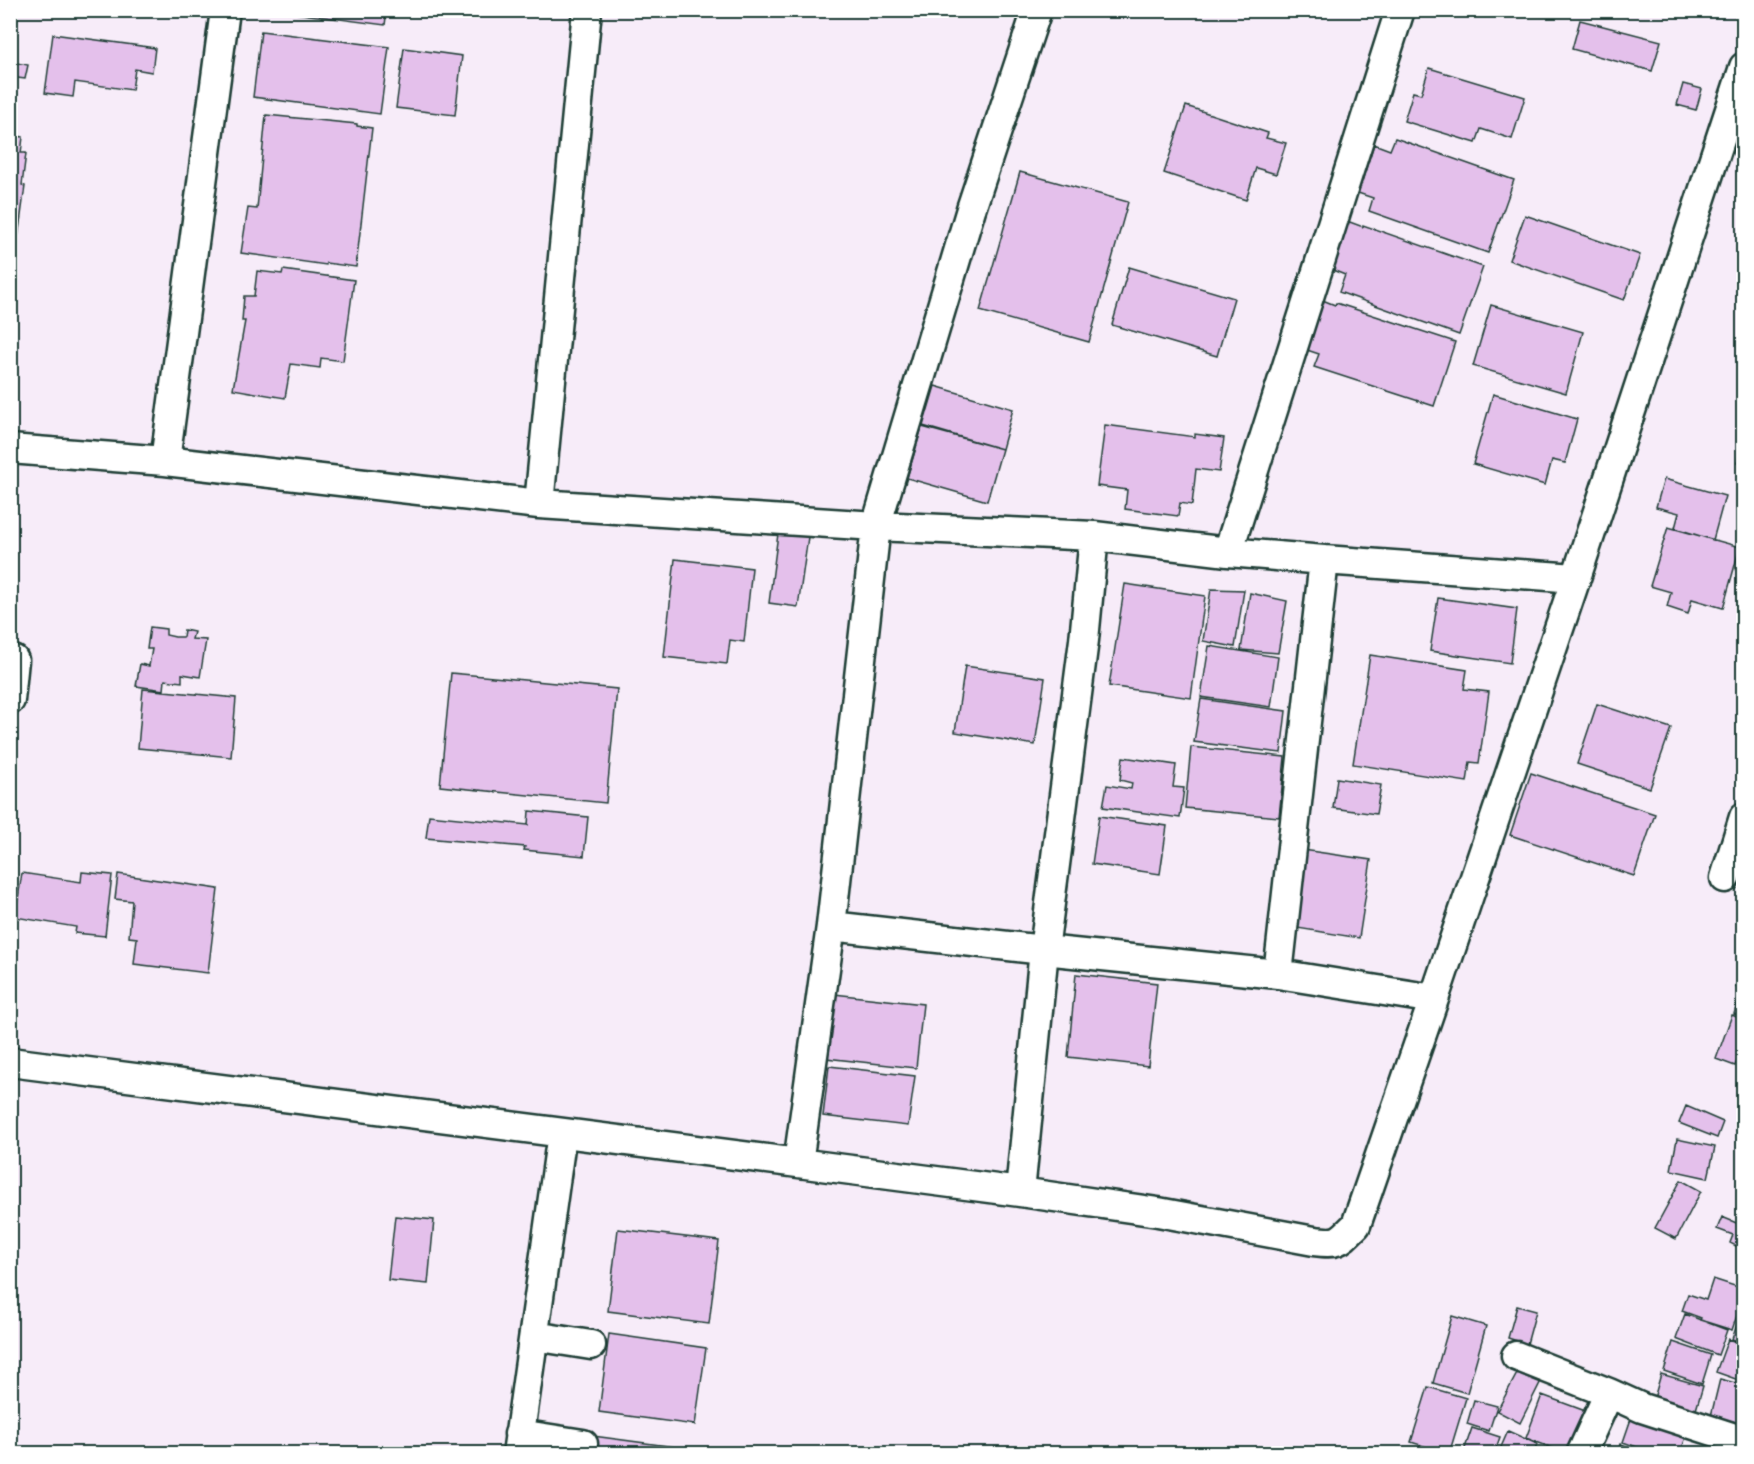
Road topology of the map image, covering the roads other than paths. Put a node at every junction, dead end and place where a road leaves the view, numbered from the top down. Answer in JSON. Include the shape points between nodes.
{"nodes":[{"id":1,"x":225,"y":10,"type":"edge"},
{"id":2,"x":587,"y":10,"type":"edge"},
{"id":3,"x":1037,"y":10,"type":"edge"},
{"id":4,"x":1400,"y":10,"type":"edge"},
{"id":5,"x":1743,"y":67,"type":"edge"},
{"id":6,"x":10,"y":449,"type":"edge"},
{"id":7,"x":165,"y":461,"type":"junction"},
{"id":8,"x":539,"y":504,"type":"junction"},
{"id":9,"x":876,"y":526,"type":"junction"},
{"id":10,"x":1094,"y":536,"type":"junction"},
{"id":11,"x":1228,"y":552,"type":"junction"},
{"id":12,"x":1324,"y":560,"type":"junction"},
{"id":13,"x":1576,"y":578,"type":"junction"},
{"id":14,"x":14,"y":660,"type":"dead end"},
{"id":15,"x":10,"y":700,"type":"edge"},
{"id":16,"x":1743,"y":816,"type":"edge"},
{"id":17,"x":1725,"y":878,"type":"dead end"},
{"id":18,"x":831,"y":926,"type":"junction"},
{"id":19,"x":1044,"y":950,"type":"junction"},
{"id":20,"x":1278,"y":974,"type":"junction"},
{"id":21,"x":1434,"y":999,"type":"junction"},
{"id":22,"x":10,"y":1062,"type":"edge"},
{"id":23,"x":562,"y":1133,"type":"junction"},
{"id":24,"x":798,"y":1163,"type":"junction"},
{"id":25,"x":1020,"y":1192,"type":"junction"},
{"id":26,"x":534,"y":1336,"type":"junction"},
{"id":27,"x":591,"y":1345,"type":"dead end"},
{"id":28,"x":1516,"y":1356,"type":"dead end"},
{"id":29,"x":1609,"y":1393,"type":"junction"},
{"id":30,"x":1743,"y":1441,"type":"edge"},
{"id":31,"x":518,"y":1444,"type":"edge"},
{"id":32,"x":583,"y":1444,"type":"dead end"},
{"id":33,"x":1581,"y":1454,"type":"edge"}],
"edges":[{"from":1,"to":7,"type":"street"},
{"from":2,"to":8,"type":"street"},
{"from":3,"to":9,"type":"street","via":[[971,209]]},
{"from":4,"to":11,"type":"street"},
{"from":5,"to":13,"type":"street"},
{"from":6,"to":7,"type":"street"},
{"from":7,"to":8,"type":"street"},
{"from":8,"to":9,"type":"street"},
{"from":9,"to":10,"type":"street"},
{"from":9,"to":18,"type":"street"},
{"from":10,"to":11,"type":"street"},
{"from":10,"to":19,"type":"street"},
{"from":11,"to":12,"type":"street"},
{"from":12,"to":13,"type":"street"},
{"from":12,"to":20,"type":"street"},
{"from":13,"to":21,"type":"street"},
{"from":14,"to":15,"type":"street"},
{"from":16,"to":17,"type":"street"},
{"from":18,"to":19,"type":"street"},
{"from":18,"to":24,"type":"street"},
{"from":19,"to":20,"type":"street"},
{"from":19,"to":25,"type":"street"},
{"from":20,"to":21,"type":"street"},
{"from":21,"to":25,"type":"street","via":[[1356,1225],[1340,1241],[1326,1243]]},
{"from":22,"to":23,"type":"street"},
{"from":23,"to":24,"type":"street"},
{"from":23,"to":26,"type":"street"},
{"from":24,"to":25,"type":"street"},
{"from":26,"to":27,"type":"street"},
{"from":26,"to":31,"type":"street"},
{"from":28,"to":29,"type":"street"},
{"from":29,"to":30,"type":"street"},
{"from":29,"to":33,"type":"street"},
{"from":31,"to":32,"type":"street"}]}
